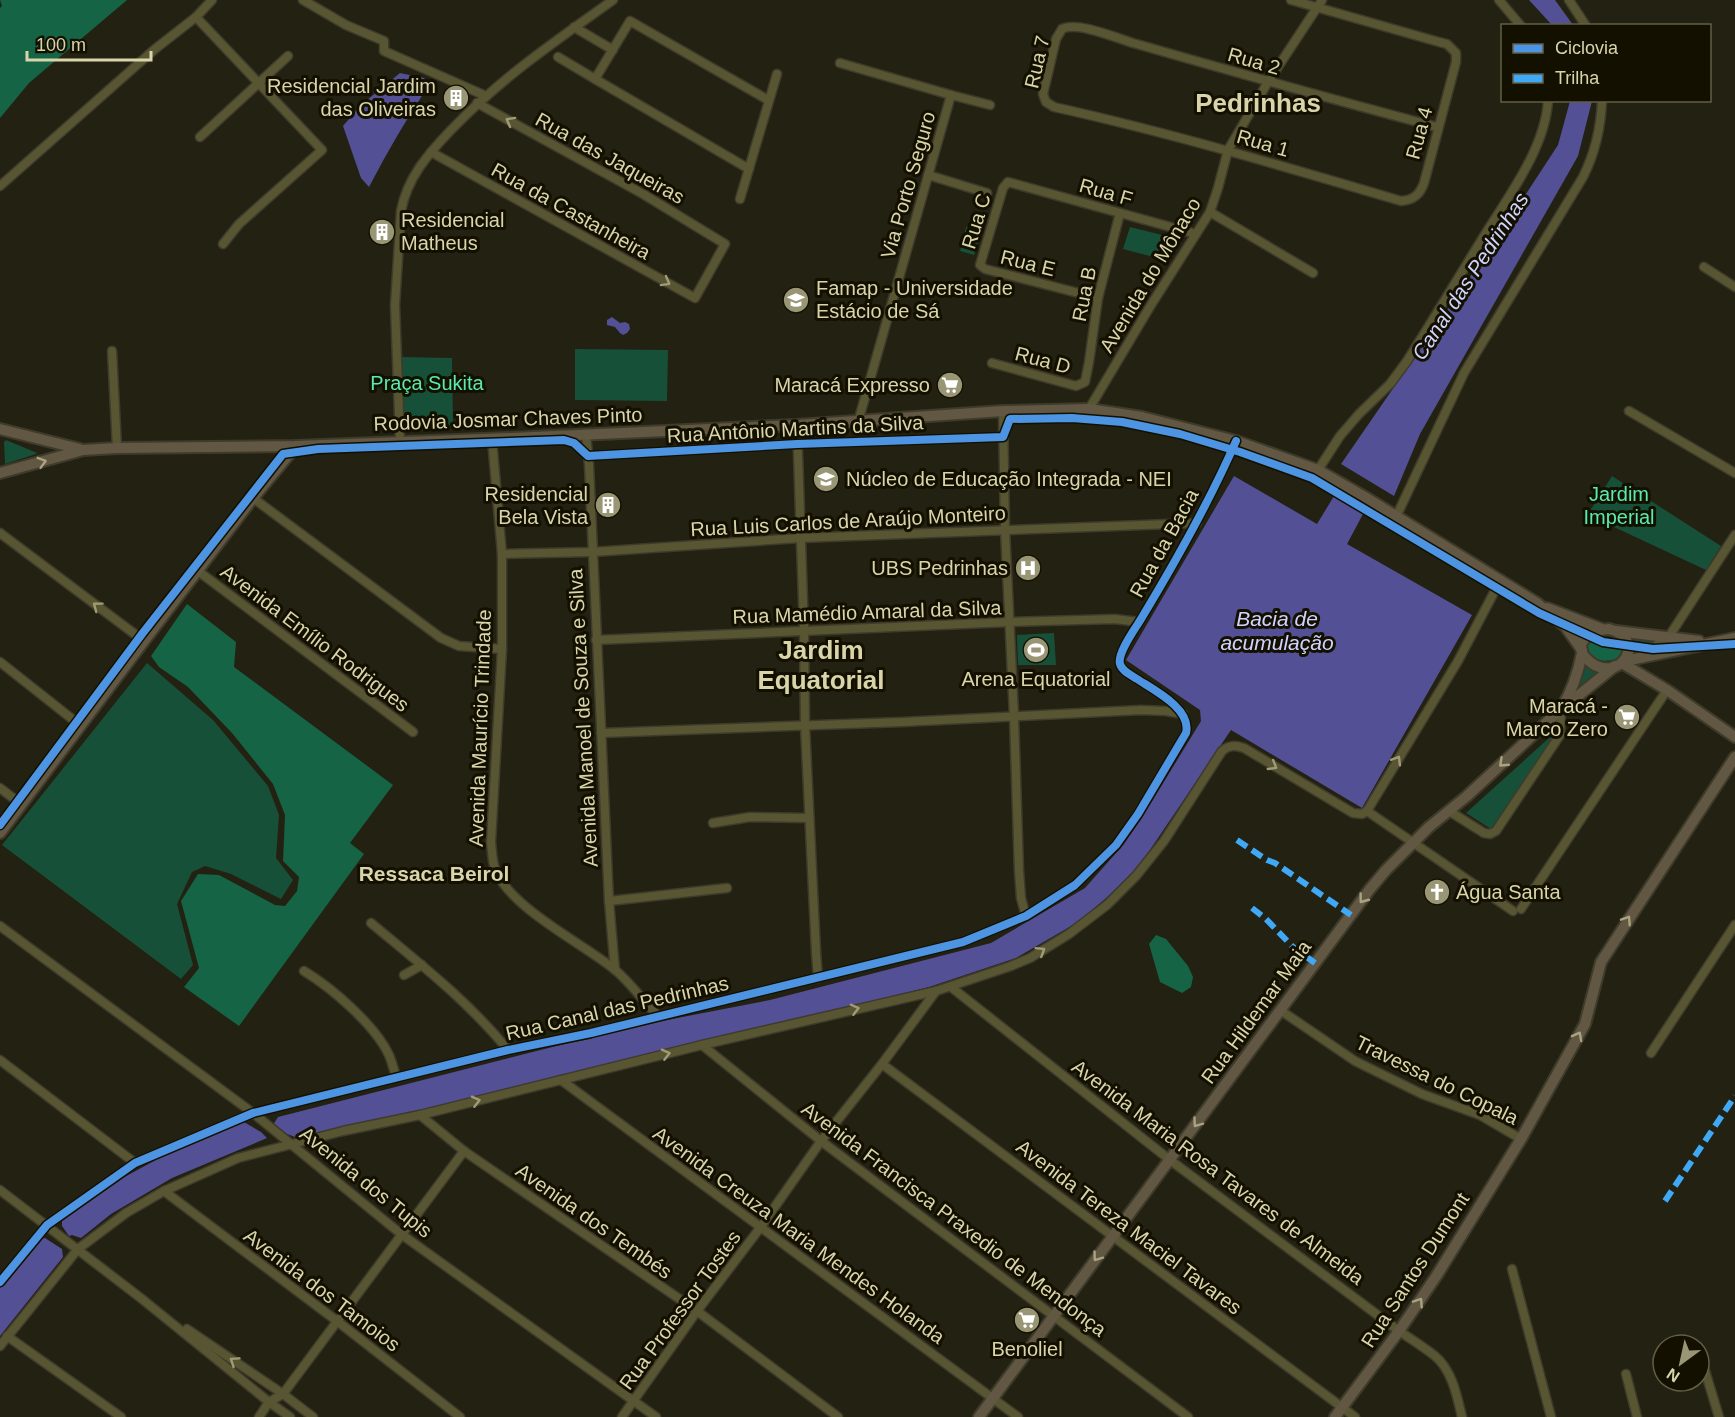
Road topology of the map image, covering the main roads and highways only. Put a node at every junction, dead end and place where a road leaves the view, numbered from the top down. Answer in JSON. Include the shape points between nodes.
{"nodes":[{"id":1,"x":0,"y":429,"type":"edge"},
{"id":2,"x":296,"y":446,"type":"junction"},
{"id":3,"x":83,"y":450,"type":"junction"},
{"id":4,"x":0,"y":473,"type":"edge"},
{"id":5,"x":1537,"y":603,"type":"junction"},
{"id":6,"x":1603,"y":629,"type":"junction"},
{"id":7,"x":1615,"y":631,"type":"junction"},
{"id":8,"x":1735,"y":638,"type":"edge"},
{"id":9,"x":1708,"y":642,"type":"junction"},
{"id":10,"x":1582,"y":651,"type":"junction"},
{"id":11,"x":1624,"y":663,"type":"junction"},
{"id":12,"x":1561,"y":710,"type":"junction"},
{"id":13,"x":1735,"y":736,"type":"edge"},
{"id":14,"x":1735,"y":757,"type":"edge"},
{"id":15,"x":0,"y":833,"type":"edge"},
{"id":16,"x":979,"y":1417,"type":"edge"},
{"id":17,"x":1335,"y":1417,"type":"edge"}],
"edges":[{"from":1,"to":3,"type":"main road","name":"Rodovia Josmar Chaves Pinto"},
{"from":2,"to":3,"type":"main road","name":"Rodovia Josmar Chaves Pinto"},
{"from":2,"to":5,"type":"main road","name":"Rodovia Josmar Chaves Pinto","via":[[1089,409],[1142,417],[1236,441],[1318,470]]},
{"from":2,"to":15,"type":"main road"},
{"from":4,"to":3,"type":"main road","name":"Rodovia Josmar Chaves Pinto","one_way":true},
{"from":5,"to":6,"type":"main road","name":"Rodovia Josmar Chaves Pinto"},
{"from":5,"to":10,"type":"main road","name":"Rodovia Josmar Chaves Pinto","via":[[1565,627]]},
{"from":6,"to":7,"type":"main road"},
{"from":6,"to":10,"type":"main road","via":[[1586,637]]},
{"from":7,"to":9,"type":"main road"},
{"from":7,"to":11,"type":"main road","via":[[1627,642],[1629,651]]},
{"from":8,"to":9,"type":"main road"},
{"from":9,"to":11,"type":"main road"},
{"from":10,"to":11,"type":"main road","via":[[1595,665],[1609,668]]},
{"from":10,"to":12,"type":"main road","name":"Rua Hildemar Maia","via":[[1571,694]]},
{"from":11,"to":12,"type":"main road"},
{"from":11,"to":13,"type":"main road"},
{"from":12,"to":16,"type":"main road","name":"Rua Hildemar Maia","one_way":true,"via":[[1430,827],[1370,889]]},
{"from":17,"to":14,"type":"main road","name":"Rua Santos Dumont","one_way":true,"via":[[1400,1331],[1521,1139],[1585,1024],[1601,962]]}]}
